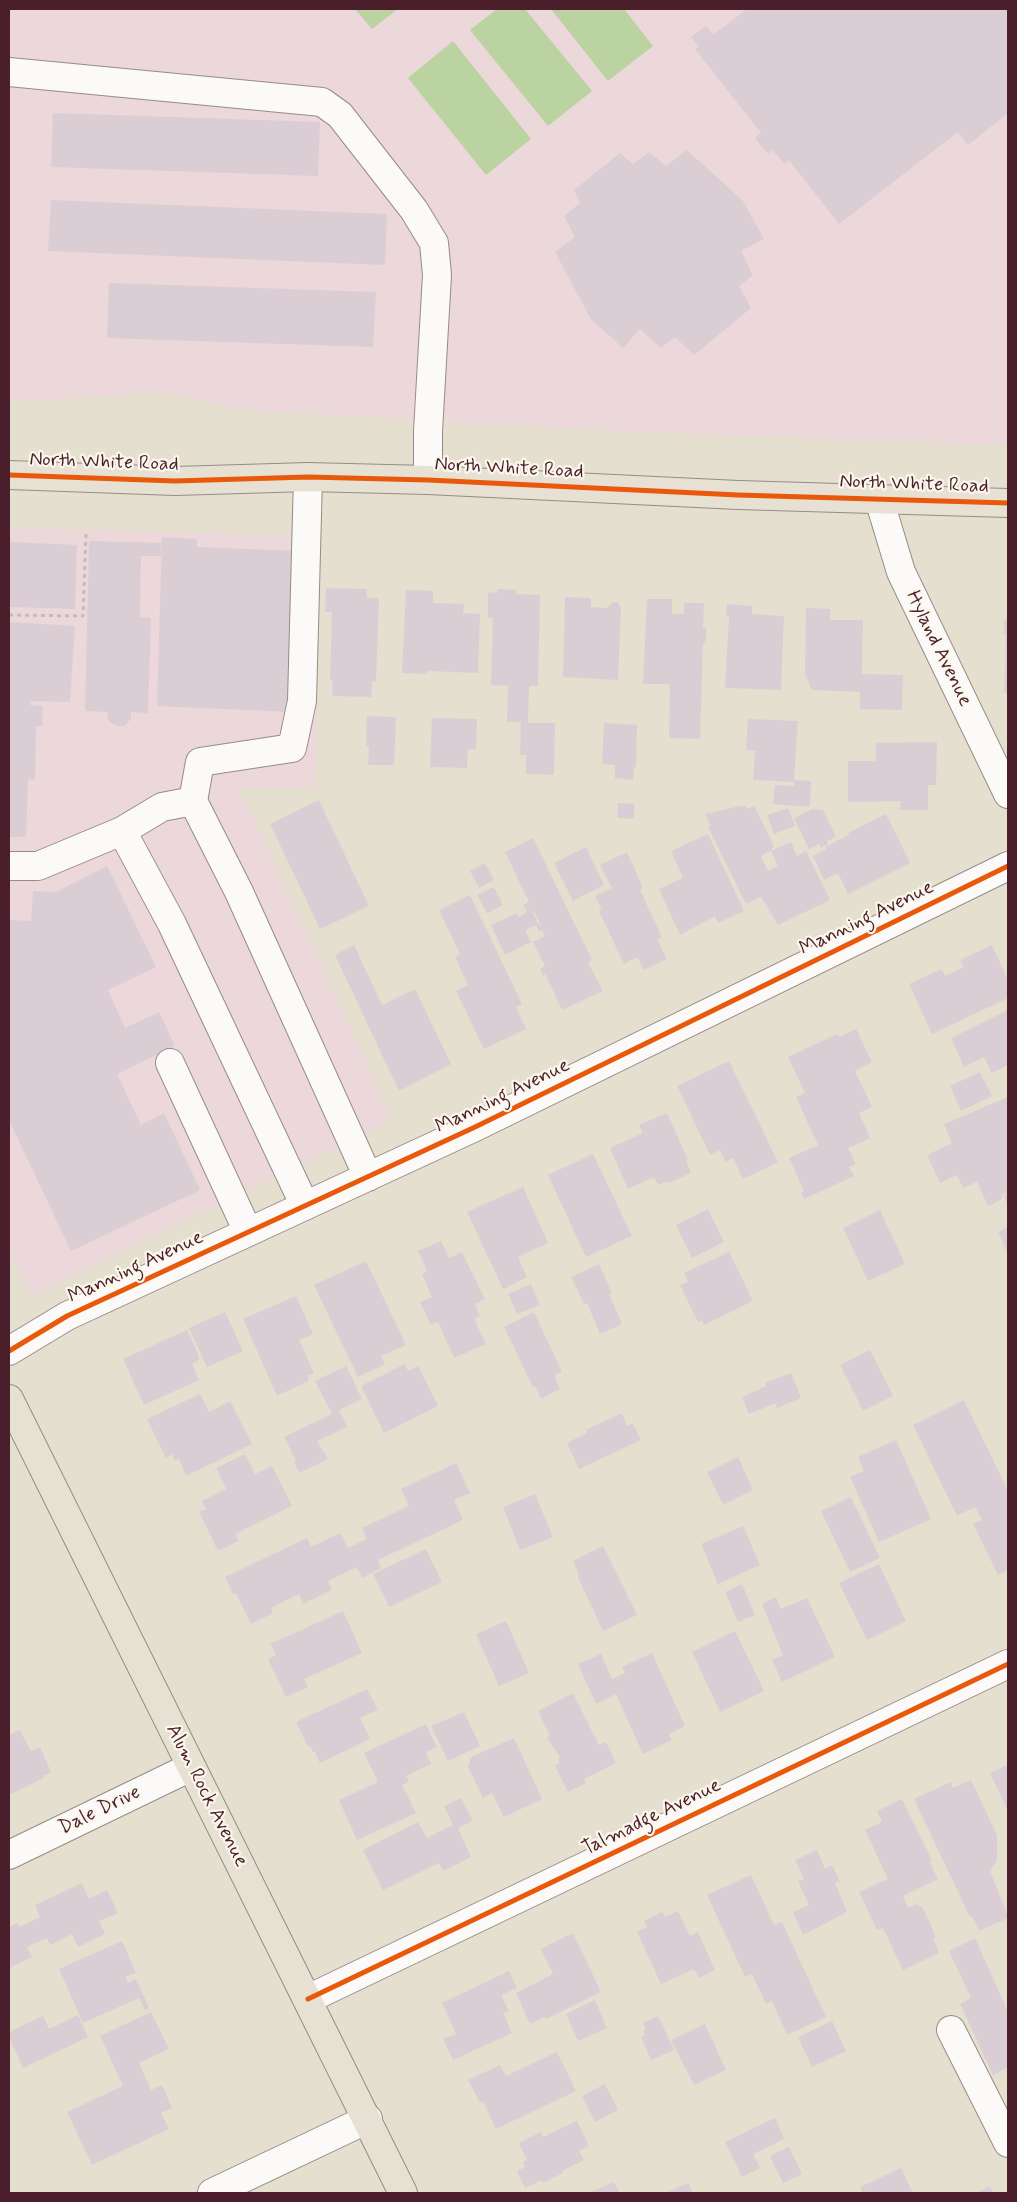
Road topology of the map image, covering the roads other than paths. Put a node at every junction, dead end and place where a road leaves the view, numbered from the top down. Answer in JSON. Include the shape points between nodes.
{"nodes":[{"id":1,"x":9,"y":72,"type":"edge"},
{"id":2,"x":9,"y":475,"type":"edge"},
{"id":3,"x":308,"y":477,"type":"junction"},
{"id":4,"x":428,"y":480,"type":"junction"},
{"id":5,"x":879,"y":499,"type":"junction"},
{"id":6,"x":1008,"y":503,"type":"edge"},
{"id":7,"x":1008,"y":794,"type":"edge"},
{"id":8,"x":193,"y":801,"type":"junction"},
{"id":9,"x":122,"y":831,"type":"junction"},
{"id":10,"x":9,"y":866,"type":"edge"},
{"id":11,"x":1008,"y":866,"type":"edge"},
{"id":12,"x":170,"y":1063,"type":"dead end"},
{"id":13,"x":368,"y":1177,"type":"junction"},
{"id":14,"x":305,"y":1206,"type":"junction"},
{"id":15,"x":248,"y":1232,"type":"junction"},
{"id":16,"x":9,"y":1350,"type":"edge"},
{"id":17,"x":9,"y":1398,"type":"edge"},
{"id":18,"x":1008,"y":1664,"type":"edge"},
{"id":19,"x":191,"y":1767,"type":"junction"},
{"id":20,"x":9,"y":1855,"type":"edge"},
{"id":21,"x":308,"y":1999,"type":"junction"},
{"id":22,"x":951,"y":2030,"type":"dead end"},
{"id":23,"x":368,"y":2119,"type":"junction"},
{"id":24,"x":1008,"y":2143,"type":"edge"},
{"id":25,"x":212,"y":2193,"type":"edge"},
{"id":26,"x":404,"y":2193,"type":"edge"}],
"edges":[{"from":1,"to":4,"type":"street","via":[[322,102],[340,115],[414,210],[434,243],[437,275]]},
{"from":2,"to":3,"type":"main road","name":"North White Road","via":[[175,481]]},
{"from":3,"to":4,"type":"main road","name":"North White Road"},
{"from":3,"to":8,"type":"street","via":[[302,701],[292,748],[200,762]]},
{"from":4,"to":5,"type":"main road","name":"North White Road"},
{"from":5,"to":6,"type":"main road","name":"North White Road"},
{"from":5,"to":7,"type":"street","name":"Hyland Avenue","via":[[901,572]]},
{"from":8,"to":9,"type":"street","via":[[162,807]]},
{"from":8,"to":13,"type":"street"},
{"from":9,"to":10,"type":"street","via":[[38,866]]},
{"from":9,"to":14,"type":"street","via":[[172,924]]},
{"from":11,"to":13,"type":"street","name":"Manning Avenue"},
{"from":12,"to":15,"type":"street"},
{"from":13,"to":14,"type":"street","name":"Manning Avenue"},
{"from":14,"to":15,"type":"street","name":"Manning Avenue"},
{"from":15,"to":16,"type":"street","name":"Manning Avenue","via":[[67,1316]]},
{"from":17,"to":19,"type":"main road","name":"Alum Rock Avenue"},
{"from":18,"to":21,"type":"street","name":"Talmadge Avenue"},
{"from":19,"to":20,"type":"street","name":"Dale Drive"},
{"from":19,"to":21,"type":"main road","name":"Alum Rock Avenue"},
{"from":21,"to":23,"type":"main road","name":"Alum Rock Avenue"},
{"from":22,"to":24,"type":"street"},
{"from":23,"to":25,"type":"street"},
{"from":23,"to":26,"type":"main road","name":"Alum Rock Avenue"}]}
